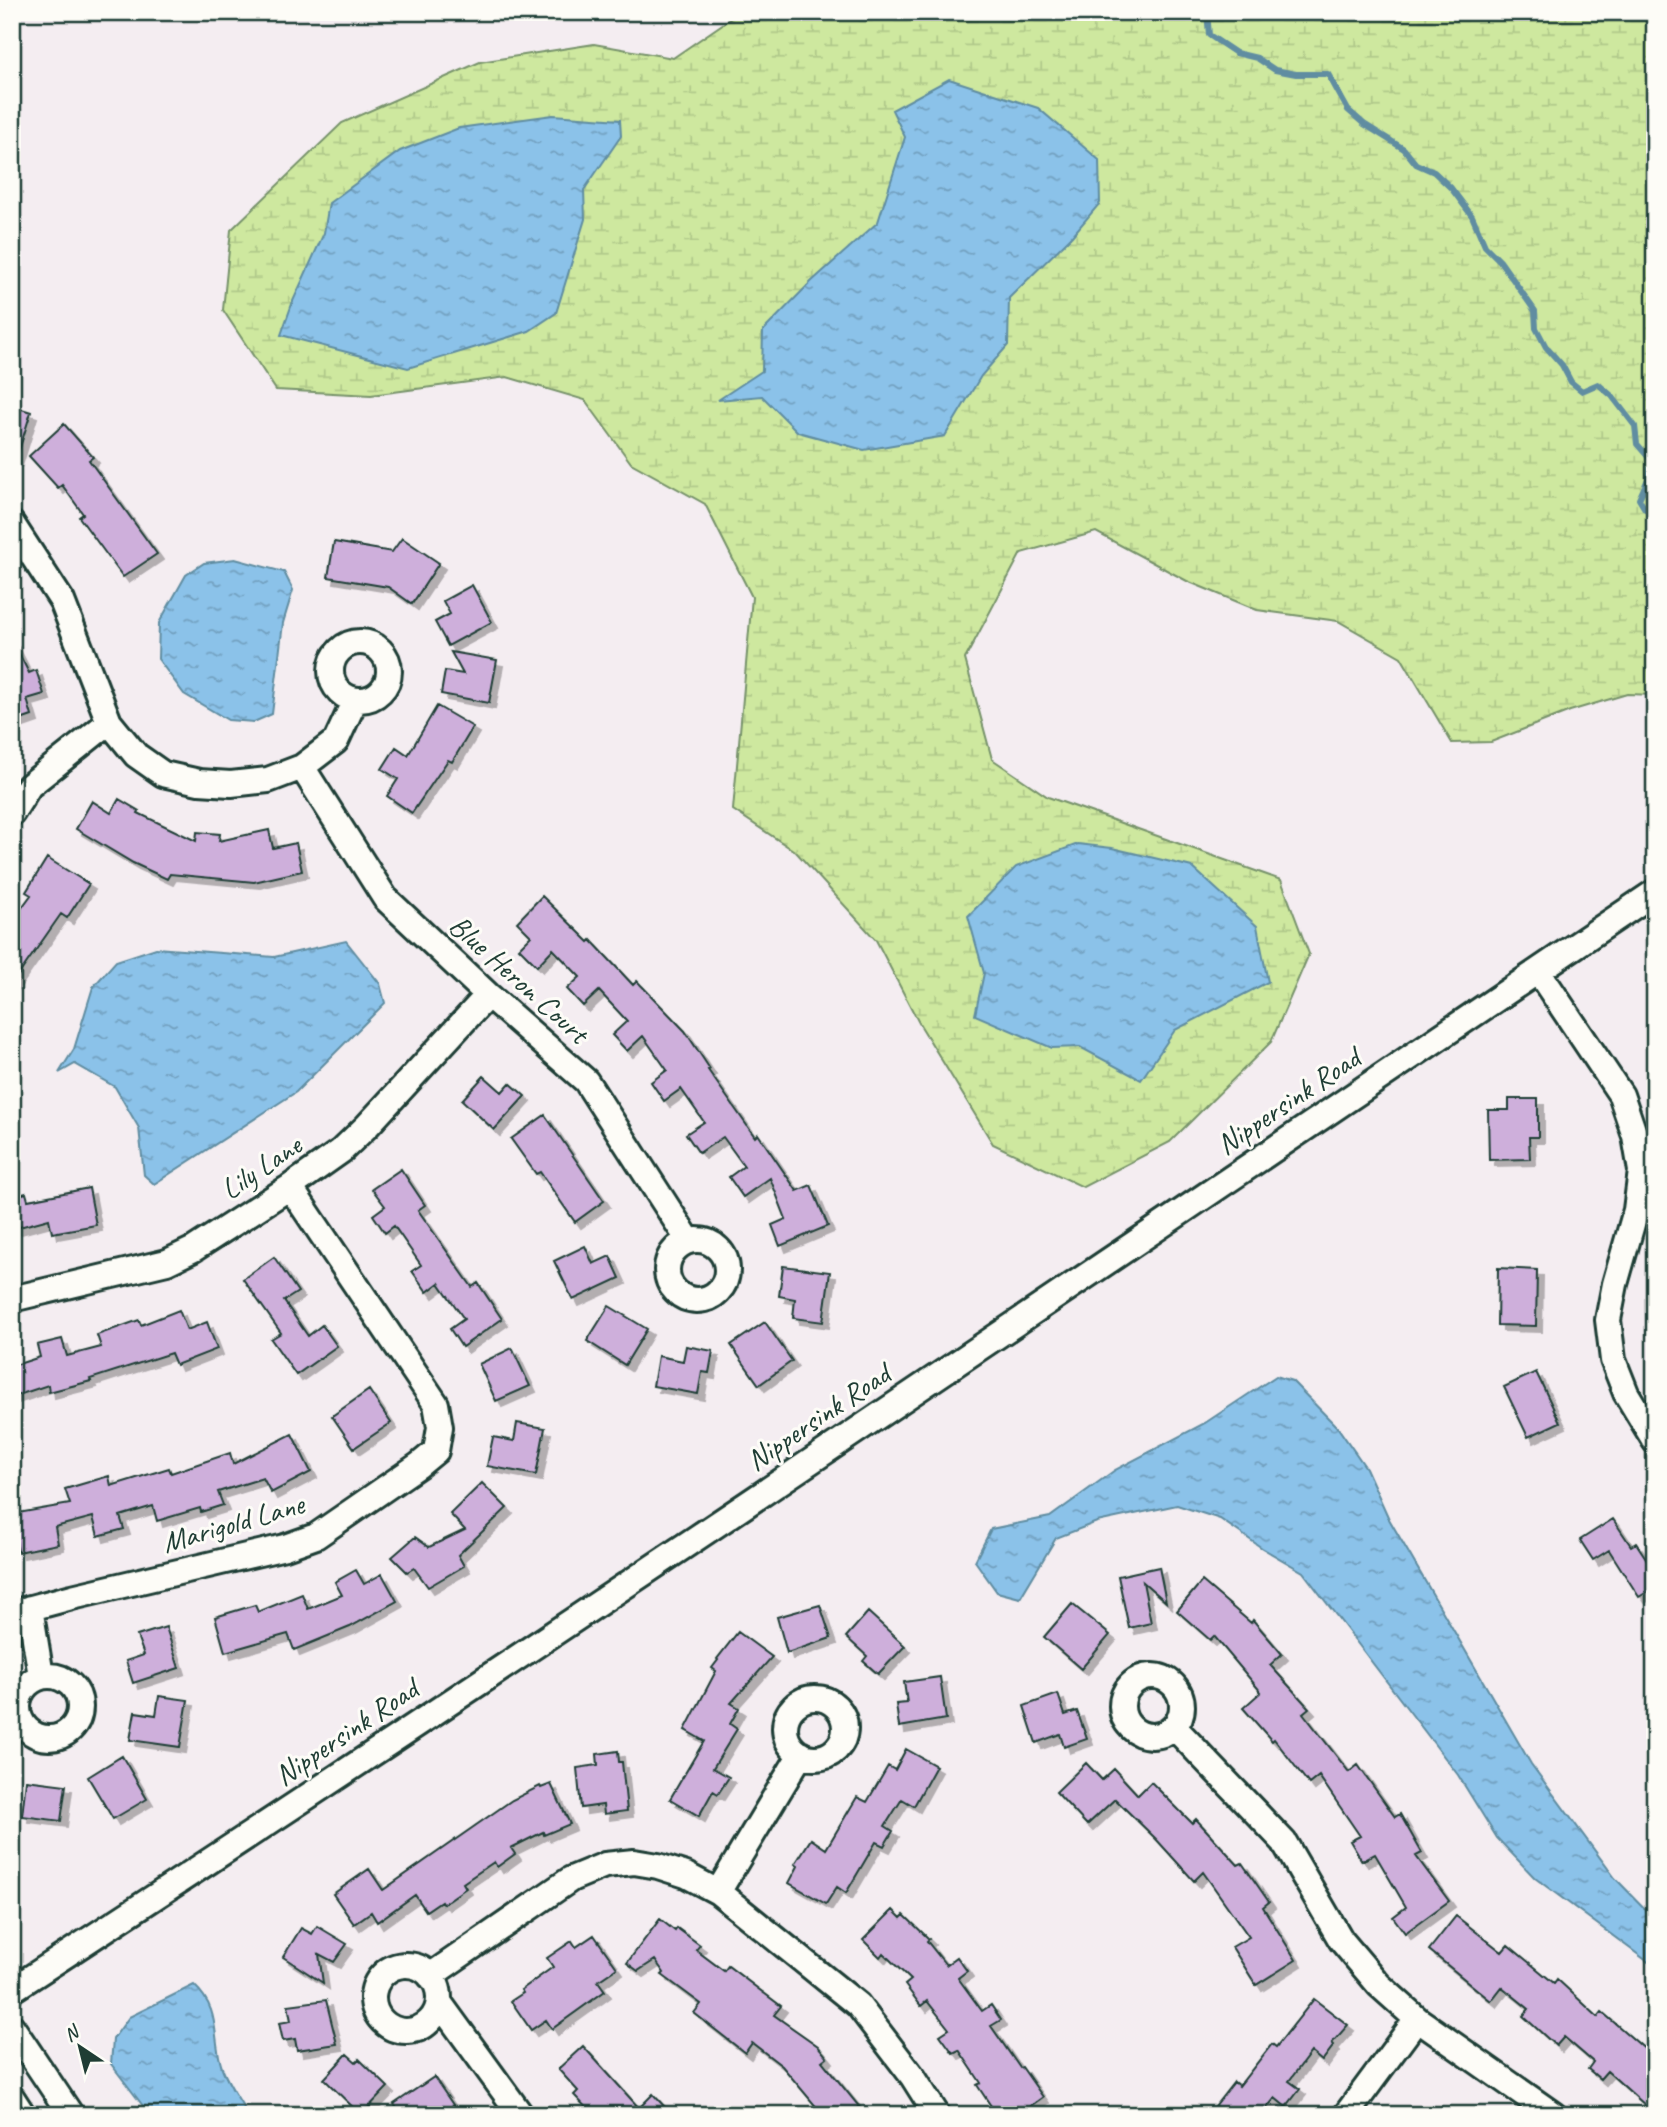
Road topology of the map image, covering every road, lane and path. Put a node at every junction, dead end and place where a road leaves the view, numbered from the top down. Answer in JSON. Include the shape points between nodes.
{"nodes":[{"id":1,"x":12,"y":524,"type":"edge"},
{"id":2,"x":355,"y":700,"type":"dead end"},
{"id":3,"x":109,"y":722,"type":"junction"},
{"id":4,"x":302,"y":767,"type":"junction"},
{"id":5,"x":12,"y":813,"type":"edge"},
{"id":6,"x":1655,"y":892,"type":"edge"},
{"id":7,"x":1538,"y":971,"type":"junction"},
{"id":8,"x":488,"y":995,"type":"junction"},
{"id":9,"x":290,"y":1188,"type":"junction"},
{"id":10,"x":688,"y":1241,"type":"dead end"},
{"id":11,"x":12,"y":1299,"type":"edge"},
{"id":12,"x":1655,"y":1441,"type":"edge"},
{"id":13,"x":21,"y":1611,"type":"edge"},
{"id":14,"x":41,"y":1676,"type":"dead end"},
{"id":15,"x":1174,"y":1727,"type":"dead end"},
{"id":16,"x":800,"y":1754,"type":"dead end"},
{"id":17,"x":718,"y":1892,"type":"junction"},
{"id":18,"x":430,"y":1976,"type":"junction"},
{"id":19,"x":12,"y":1990,"type":"edge"},
{"id":20,"x":439,"y":2002,"type":"junction"},
{"id":21,"x":1417,"y":2019,"type":"junction"},
{"id":22,"x":12,"y":2028,"type":"edge"},
{"id":23,"x":12,"y":2098,"type":"edge"},
{"id":24,"x":23,"y":2115,"type":"edge"},
{"id":25,"x":71,"y":2115,"type":"edge"},
{"id":26,"x":521,"y":2115,"type":"edge"},
{"id":27,"x":937,"y":2115,"type":"edge"},
{"id":28,"x":1346,"y":2115,"type":"edge"},
{"id":29,"x":1554,"y":2115,"type":"edge"}],
"edges":[{"from":1,"to":3,"type":"street","via":[[62,601]]},
{"from":2,"to":4,"type":"street","via":[[336,741]]},
{"from":3,"to":4,"type":"street","via":[[136,755],[163,774],[231,784],[268,780]]},
{"from":3,"to":5,"type":"street","via":[[29,786]]},
{"from":4,"to":8,"type":"street","name":"Blue Heron Court","via":[[385,898]]},
{"from":6,"to":7,"type":"street","name":"Nippersink Road"},
{"from":7,"to":12,"type":"street","via":[[1621,1095],[1635,1136],[1641,1171],[1636,1210],[1608,1321],[1621,1382]]},
{"from":7,"to":19,"type":"street","name":"Nippersink Road"},
{"from":8,"to":9,"type":"street","name":"Lily Lane","via":[[367,1126]]},
{"from":8,"to":10,"type":"street","name":"Blue Heron Court","via":[[586,1082]]},
{"from":9,"to":11,"type":"street","name":"Lily Lane","via":[[167,1262]]},
{"from":9,"to":13,"type":"street","name":"Marigold Lane","via":[[436,1404],[440,1427],[436,1451],[316,1536]]},
{"from":13,"to":14,"type":"street"},
{"from":15,"to":21,"type":"street","via":[[1284,1842],[1341,1940]]},
{"from":16,"to":17,"type":"street"},
{"from":17,"to":18,"type":"street","via":[[658,1866],[634,1862],[605,1865],[572,1879]]},
{"from":17,"to":27,"type":"street","via":[[858,2005]]},
{"from":18,"to":20,"type":"street"},
{"from":18,"to":20,"type":"street","via":[[405,1965],[384,1973],[373,1992],[376,2013],[391,2028],[412,2031],[430,2021]]},
{"from":20,"to":26,"type":"street"},
{"from":21,"to":28,"type":"street"},
{"from":21,"to":29,"type":"street"},
{"from":22,"to":25,"type":"street"},
{"from":23,"to":24,"type":"street"}]}
